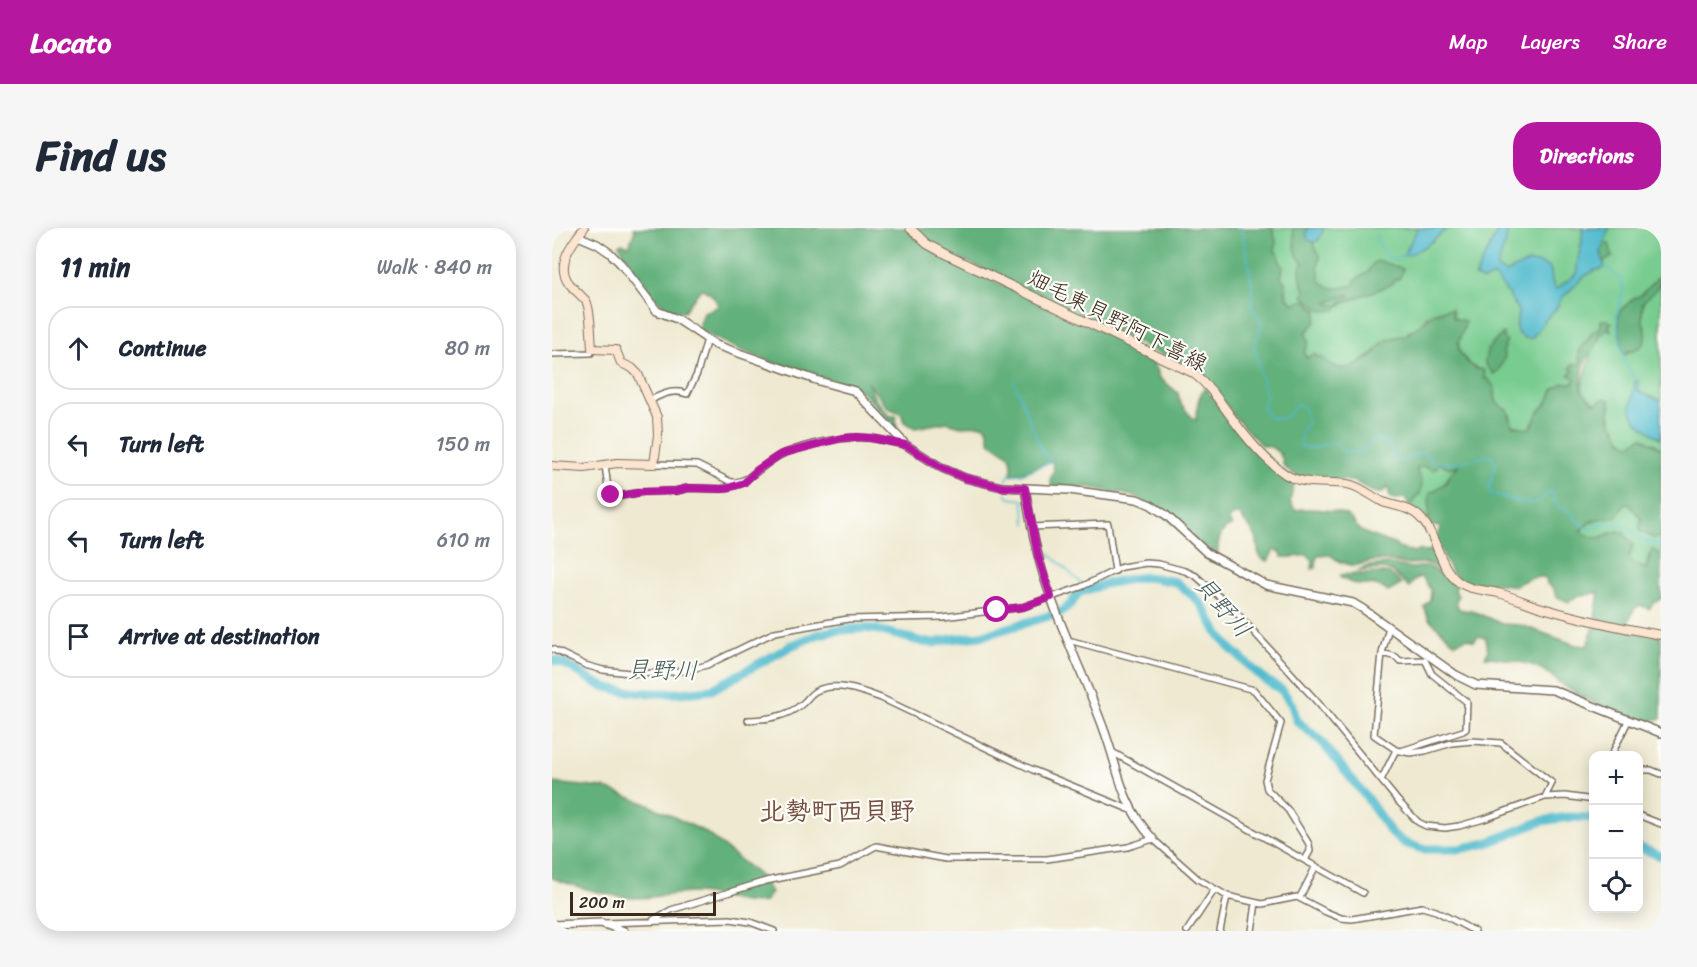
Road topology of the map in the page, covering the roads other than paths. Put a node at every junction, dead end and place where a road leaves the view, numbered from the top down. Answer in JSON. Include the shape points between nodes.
{"nodes":[{"id":1,"x":586,"y":228,"type":"edge"},
{"id":2,"x":910,"y":228,"type":"edge"},
{"id":3,"x":707,"y":339,"type":"junction"},
{"id":4,"x":592,"y":348,"type":"junction"},
{"id":5,"x":552,"y":354,"type":"edge"},
{"id":6,"x":650,"y":401,"type":"junction"},
{"id":7,"x":906,"y":445,"type":"junction"},
{"id":8,"x":654,"y":464,"type":"junction"},
{"id":9,"x":605,"y":465,"type":"junction"},
{"id":10,"x":552,"y":466,"type":"edge"},
{"id":11,"x":746,"y":480,"type":"junction"},
{"id":12,"x":1025,"y":488,"type":"junction"},
{"id":13,"x":1031,"y":527,"type":"junction"},
{"id":14,"x":1115,"y":571,"type":"junction"},
{"id":15,"x":1051,"y":598,"type":"junction"},
{"id":16,"x":1389,"y":627,"type":"junction"},
{"id":17,"x":1661,"y":635,"type":"edge"},
{"id":18,"x":1068,"y":642,"type":"junction"},
{"id":19,"x":552,"y":649,"type":"edge"},
{"id":20,"x":1382,"y":653,"type":"junction"},
{"id":21,"x":1629,"y":719,"type":"junction"},
{"id":22,"x":748,"y":720,"type":"dead end"},
{"id":23,"x":1661,"y":733,"type":"edge"},
{"id":24,"x":1398,"y":751,"type":"junction"},
{"id":25,"x":1613,"y":751,"type":"edge"},
{"id":26,"x":1112,"y":752,"type":"junction"},
{"id":27,"x":1643,"y":770,"type":"edge"},
{"id":28,"x":1661,"y":774,"type":"edge"},
{"id":29,"x":1381,"y":780,"type":"junction"},
{"id":30,"x":1545,"y":797,"type":"junction"},
{"id":31,"x":1589,"y":799,"type":"edge"},
{"id":32,"x":1131,"y":810,"type":"junction"},
{"id":33,"x":1643,"y":817,"type":"edge"},
{"id":34,"x":1661,"y":824,"type":"edge"},
{"id":35,"x":1153,"y":839,"type":"junction"},
{"id":36,"x":1305,"y":860,"type":"junction"},
{"id":37,"x":1316,"y":866,"type":"junction"},
{"id":38,"x":1215,"y":889,"type":"junction"},
{"id":39,"x":1363,"y":893,"type":"dead end"},
{"id":40,"x":1227,"y":896,"type":"junction"},
{"id":41,"x":1300,"y":897,"type":"junction"},
{"id":42,"x":1256,"y":903,"type":"junction"},
{"id":43,"x":653,"y":920,"type":"junction"},
{"id":44,"x":601,"y":923,"type":"junction"},
{"id":45,"x":552,"y":925,"type":"edge"},
{"id":46,"x":624,"y":931,"type":"edge"},
{"id":47,"x":774,"y":931,"type":"edge"},
{"id":48,"x":1186,"y":931,"type":"edge"},
{"id":49,"x":1220,"y":931,"type":"edge"},
{"id":50,"x":1252,"y":931,"type":"edge"},
{"id":51,"x":1474,"y":931,"type":"edge"}],
"edges":[{"from":1,"to":3,"type":"street","via":[[578,236],[610,252],[653,309]]},
{"from":1,"to":4,"type":"main road","via":[[564,262],[568,282],[587,303]]},
{"from":2,"to":17,"type":"main road","name":"畑毛東貝野阿下喜線","via":[[947,255],[1193,373],[1204,381],[1239,428],[1286,475],[1303,481],[1358,487],[1417,514],[1450,573],[1461,585],[1544,609]]},
{"from":3,"to":6,"type":"street","via":[[687,394],[669,393]]},
{"from":3,"to":7,"type":"street","via":[[855,391]]},
{"from":4,"to":5,"type":"street","via":[[591,353]]},
{"from":4,"to":6,"type":"main road","via":[[616,350],[621,363],[636,371]]},
{"from":6,"to":8,"type":"main road","via":[[657,422]]},
{"from":7,"to":11,"type":"street","via":[[871,438],[842,438],[781,454]]},
{"from":7,"to":12,"type":"street","via":[[954,474],[986,484]]},
{"from":8,"to":9,"type":"main road"},
{"from":8,"to":11,"type":"street","via":[[697,465],[731,482]]},
{"from":9,"to":10,"type":"main road"},
{"from":9,"to":11,"type":"street","via":[[607,485],[614,497],[688,488],[721,489]]},
{"from":12,"to":13,"type":"street"},
{"from":12,"to":16,"type":"street","via":[[1137,499],[1166,515],[1207,553],[1255,581],[1353,603]]},
{"from":13,"to":14,"type":"street","via":[[1108,524]]},
{"from":13,"to":15,"type":"street"},
{"from":14,"to":15,"type":"street"},
{"from":14,"to":29,"type":"street","via":[[1146,563],[1159,564],[1185,571],[1208,585],[1286,666]]},
{"from":15,"to":18,"type":"street"},
{"from":15,"to":19,"type":"street","via":[[1023,607],[952,616],[853,619],[787,630],[684,671],[639,674],[603,670]]},
{"from":16,"to":20,"type":"street"},
{"from":16,"to":21,"type":"street","via":[[1467,681],[1491,687],[1553,690]]},
{"from":18,"to":26,"type":"street"},
{"from":18,"to":36,"type":"street","via":[[1254,690],[1281,723],[1265,780],[1267,789],[1288,810],[1309,844]]},
{"from":20,"to":24,"type":"street","via":[[1374,735]]},
{"from":20,"to":24,"type":"street","via":[[1400,661],[1425,660],[1432,674],[1467,702],[1466,729]]},
{"from":21,"to":23,"type":"street"},
{"from":21,"to":25,"type":"street"},
{"from":22,"to":32,"type":"street","via":[[783,715],[818,690],[856,689]]},
{"from":24,"to":29,"type":"street"},
{"from":24,"to":30,"type":"street","via":[[1425,751],[1472,741],[1501,744],[1552,783]]},
{"from":26,"to":32,"type":"street"},
{"from":26,"to":36,"type":"street"},
{"from":27,"to":28,"type":"street"},
{"from":29,"to":30,"type":"street","via":[[1409,814],[1432,827],[1459,826]]},
{"from":30,"to":31,"type":"street"},
{"from":32,"to":35,"type":"street"},
{"from":33,"to":34,"type":"street"},
{"from":35,"to":38,"type":"street"},
{"from":35,"to":43,"type":"street","via":[[1128,847],[1047,859],[946,859],[881,846],[840,866],[766,881],[671,910]]},
{"from":36,"to":37,"type":"street"},
{"from":37,"to":39,"type":"street"},
{"from":37,"to":41,"type":"street"},
{"from":38,"to":40,"type":"street"},
{"from":38,"to":48,"type":"street"},
{"from":40,"to":42,"type":"street"},
{"from":40,"to":49,"type":"street"},
{"from":41,"to":42,"type":"street"},
{"from":41,"to":51,"type":"street","via":[[1333,915],[1352,919],[1422,907]]},
{"from":42,"to":50,"type":"street"},
{"from":43,"to":44,"type":"street"},
{"from":43,"to":47,"type":"street","via":[[730,919]]},
{"from":44,"to":45,"type":"street"},
{"from":44,"to":46,"type":"street"}]}
